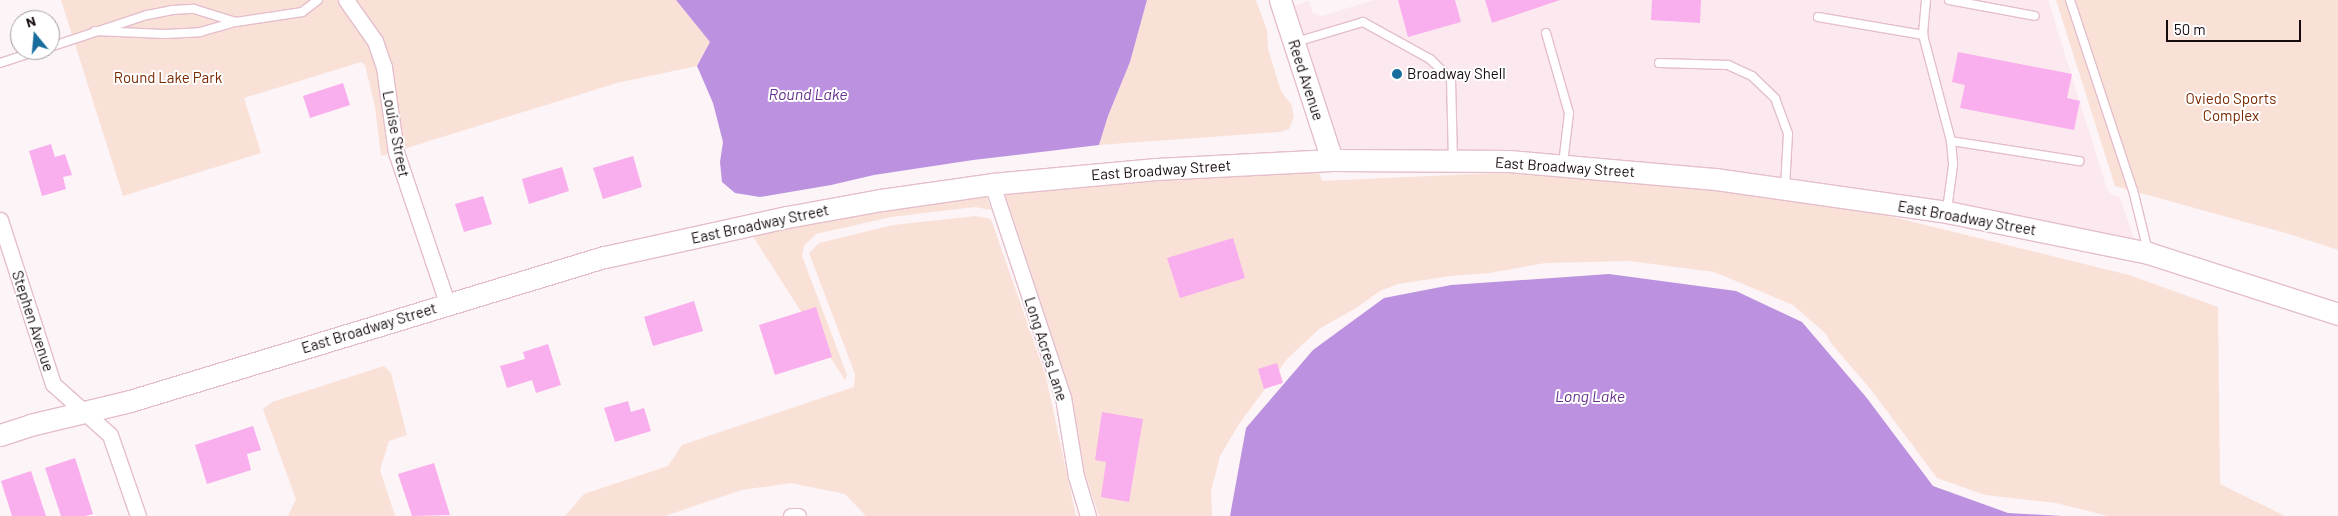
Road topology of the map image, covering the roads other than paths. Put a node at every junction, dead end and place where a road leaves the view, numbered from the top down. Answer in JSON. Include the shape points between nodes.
{"nodes":[{"id":1,"x":318,"y":0,"type":"edge"},
{"id":2,"x":346,"y":0,"type":"edge"},
{"id":3,"x":1280,"y":0,"type":"edge"},
{"id":4,"x":1926,"y":0,"type":"edge"},
{"id":5,"x":1949,"y":0,"type":"edge"},
{"id":6,"x":2070,"y":0,"type":"edge"},
{"id":7,"x":2035,"y":16,"type":"dead end"},
{"id":8,"x":1818,"y":17,"type":"dead end"},
{"id":9,"x":236,"y":22,"type":"junction"},
{"id":10,"x":95,"y":31,"type":"junction"},
{"id":11,"x":1546,"y":33,"type":"dead end"},
{"id":12,"x":1923,"y":35,"type":"junction"},
{"id":13,"x":60,"y":43,"type":"edge"},
{"id":14,"x":1294,"y":43,"type":"junction"},
{"id":15,"x":1659,"y":63,"type":"dead end"},
{"id":16,"x":1951,"y":141,"type":"junction"},
{"id":17,"x":1332,"y":160,"type":"junction"},
{"id":18,"x":1453,"y":161,"type":"junction"},
{"id":19,"x":2079,"y":161,"type":"dead end"},
{"id":20,"x":1563,"y":166,"type":"junction"},
{"id":21,"x":992,"y":184,"type":"junction"},
{"id":22,"x":1785,"y":189,"type":"junction"},
{"id":23,"x":1947,"y":212,"type":"junction"},
{"id":24,"x":0,"y":220,"type":"edge"},
{"id":25,"x":2148,"y":253,"type":"junction"},
{"id":26,"x":446,"y":304,"type":"junction"},
{"id":27,"x":2338,"y":314,"type":"edge"},
{"id":28,"x":83,"y":412,"type":"junction"},
{"id":29,"x":0,"y":435,"type":"edge"},
{"id":30,"x":138,"y":516,"type":"edge"},
{"id":31,"x":791,"y":516,"type":"edge"},
{"id":32,"x":798,"y":516,"type":"edge"},
{"id":33,"x":1088,"y":516,"type":"edge"}],
"edges":[{"from":1,"to":9,"type":"lane","via":[[302,12]]},
{"from":2,"to":26,"type":"street","name":"Louise Street","via":[[375,41],[384,67],[396,152]]},
{"from":3,"to":14,"type":"main road","name":"Reed Avenue"},
{"from":4,"to":12,"type":"lane"},
{"from":5,"to":7,"type":"lane"},
{"from":6,"to":25,"type":"lane","via":[[2133,190]]},
{"from":8,"to":12,"type":"lane"},
{"from":9,"to":10,"type":"lane","via":[[200,32]]},
{"from":9,"to":10,"type":"lane","via":[[194,9],[172,10]]},
{"from":10,"to":13,"type":"lane"},
{"from":11,"to":20,"type":"lane","via":[[1569,113]]},
{"from":12,"to":16,"type":"lane"},
{"from":14,"to":17,"type":"main road","name":"Reed Avenue"},
{"from":14,"to":18,"type":"lane","via":[[1364,22],[1430,59],[1451,78]]},
{"from":15,"to":22,"type":"lane","via":[[1728,65],[1752,76],[1775,98],[1788,134]]},
{"from":16,"to":19,"type":"lane"},
{"from":16,"to":23,"type":"lane","via":[[1953,165]]},
{"from":17,"to":18,"type":"main road","name":"East Broadway Street"},
{"from":17,"to":21,"type":"main road","name":"East Broadway Street","via":[[1156,169]]},
{"from":18,"to":20,"type":"main road","name":"East Broadway Street","via":[[1509,161]]},
{"from":20,"to":22,"type":"main road","name":"East Broadway Street","via":[[1716,179]]},
{"from":21,"to":26,"type":"main road","name":"East Broadway Street","via":[[768,221],[605,257]]},
{"from":21,"to":33,"type":"street","name":"Long Acres Lane","via":[[1063,397],[1076,476]]},
{"from":22,"to":23,"type":"main road","name":"East Broadway Street"},
{"from":23,"to":25,"type":"main road","name":"East Broadway Street"},
{"from":24,"to":28,"type":"street","name":"Stephen Avenue","via":[[54,384]]},
{"from":25,"to":27,"type":"main road","name":"East Broadway Street"},
{"from":26,"to":28,"type":"main road","name":"East Broadway Street","via":[[130,402]]},
{"from":28,"to":29,"type":"main road","name":"East Broadway Street"},
{"from":28,"to":30,"type":"street","name":"Stephen Avenue","via":[[110,435]]},
{"from":31,"to":32,"type":"street"}]}
